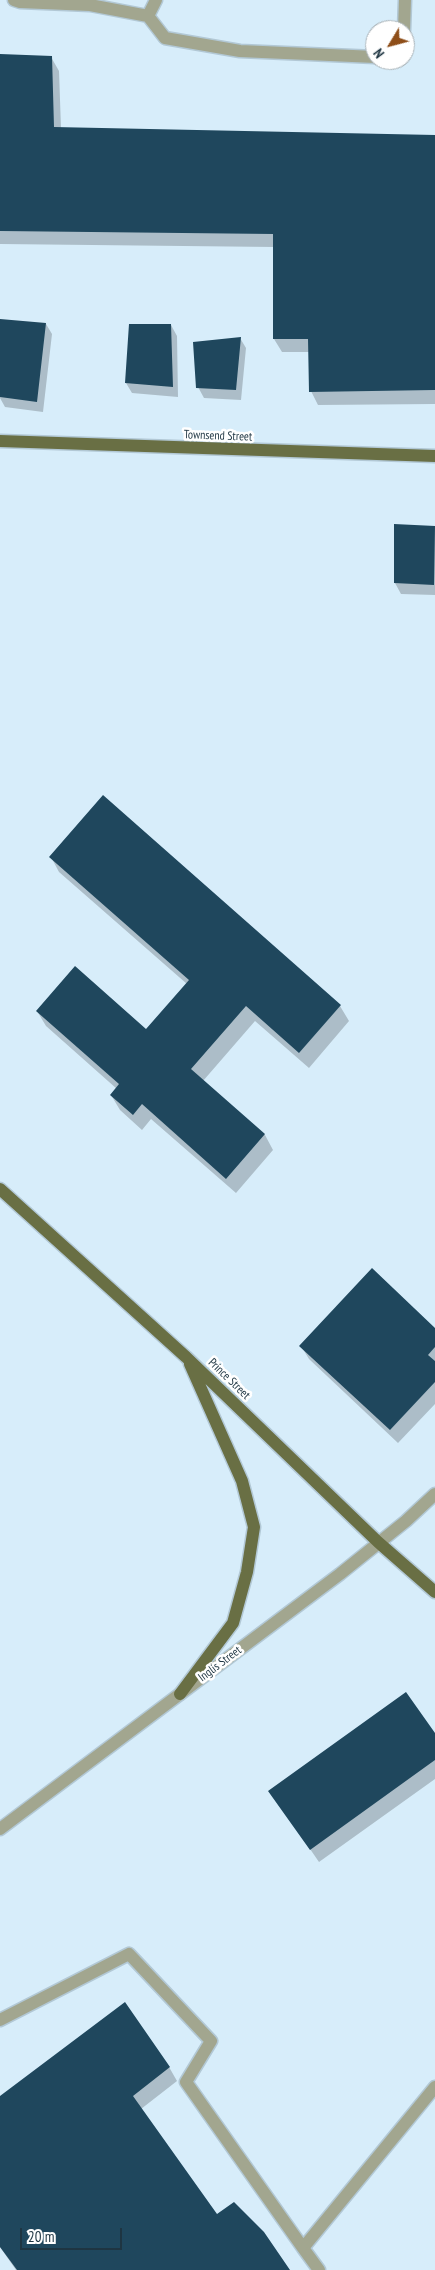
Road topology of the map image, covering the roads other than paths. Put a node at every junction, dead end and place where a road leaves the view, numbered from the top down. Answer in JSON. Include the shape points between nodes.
{"nodes":[{"id":1,"x":14,"y":0,"type":"edge"},
{"id":2,"x":156,"y":0,"type":"edge"},
{"id":3,"x":405,"y":0,"type":"edge"},
{"id":4,"x":148,"y":16,"type":"junction"},
{"id":5,"x":404,"y":20,"type":"edge"},
{"id":6,"x":365,"y":57,"type":"edge"},
{"id":7,"x":0,"y":441,"type":"edge"},
{"id":8,"x":435,"y":456,"type":"edge"},
{"id":9,"x":0,"y":1189,"type":"edge"},
{"id":10,"x":186,"y":1357,"type":"junction"},
{"id":11,"x":435,"y":1494,"type":"edge"},
{"id":12,"x":378,"y":1542,"type":"junction"},
{"id":13,"x":435,"y":1592,"type":"edge"},
{"id":14,"x":180,"y":1694,"type":"junction"},
{"id":15,"x":0,"y":1829,"type":"edge"},
{"id":16,"x":0,"y":2020,"type":"edge"},
{"id":17,"x":435,"y":2087,"type":"edge"},
{"id":18,"x":303,"y":2248,"type":"junction"},
{"id":19,"x":319,"y":2270,"type":"edge"}],
"edges":[{"from":1,"to":4,"type":"street","via":[[90,5]]},
{"from":2,"to":4,"type":"street"},
{"from":3,"to":5,"type":"street"},
{"from":4,"to":6,"type":"street","via":[[165,38],[240,51]]},
{"from":7,"to":8,"type":"main road","name":"Townsend Street"},
{"from":9,"to":10,"type":"main road","name":"Prince Street"},
{"from":10,"to":12,"type":"main road","name":"Prince Street"},
{"from":10,"to":14,"type":"main road","via":[[242,1481],[254,1527],[248,1572],[233,1623]]},
{"from":11,"to":12,"type":"street","name":"Inglis Street"},
{"from":12,"to":13,"type":"main road","name":"Prince Street"},
{"from":12,"to":14,"type":"street","name":"Inglis Street"},
{"from":14,"to":15,"type":"street","name":"Inglis Street"},
{"from":16,"to":18,"type":"street","via":[[129,1954],[211,2042],[186,2082]]},
{"from":17,"to":18,"type":"street"},
{"from":18,"to":19,"type":"street"}]}
